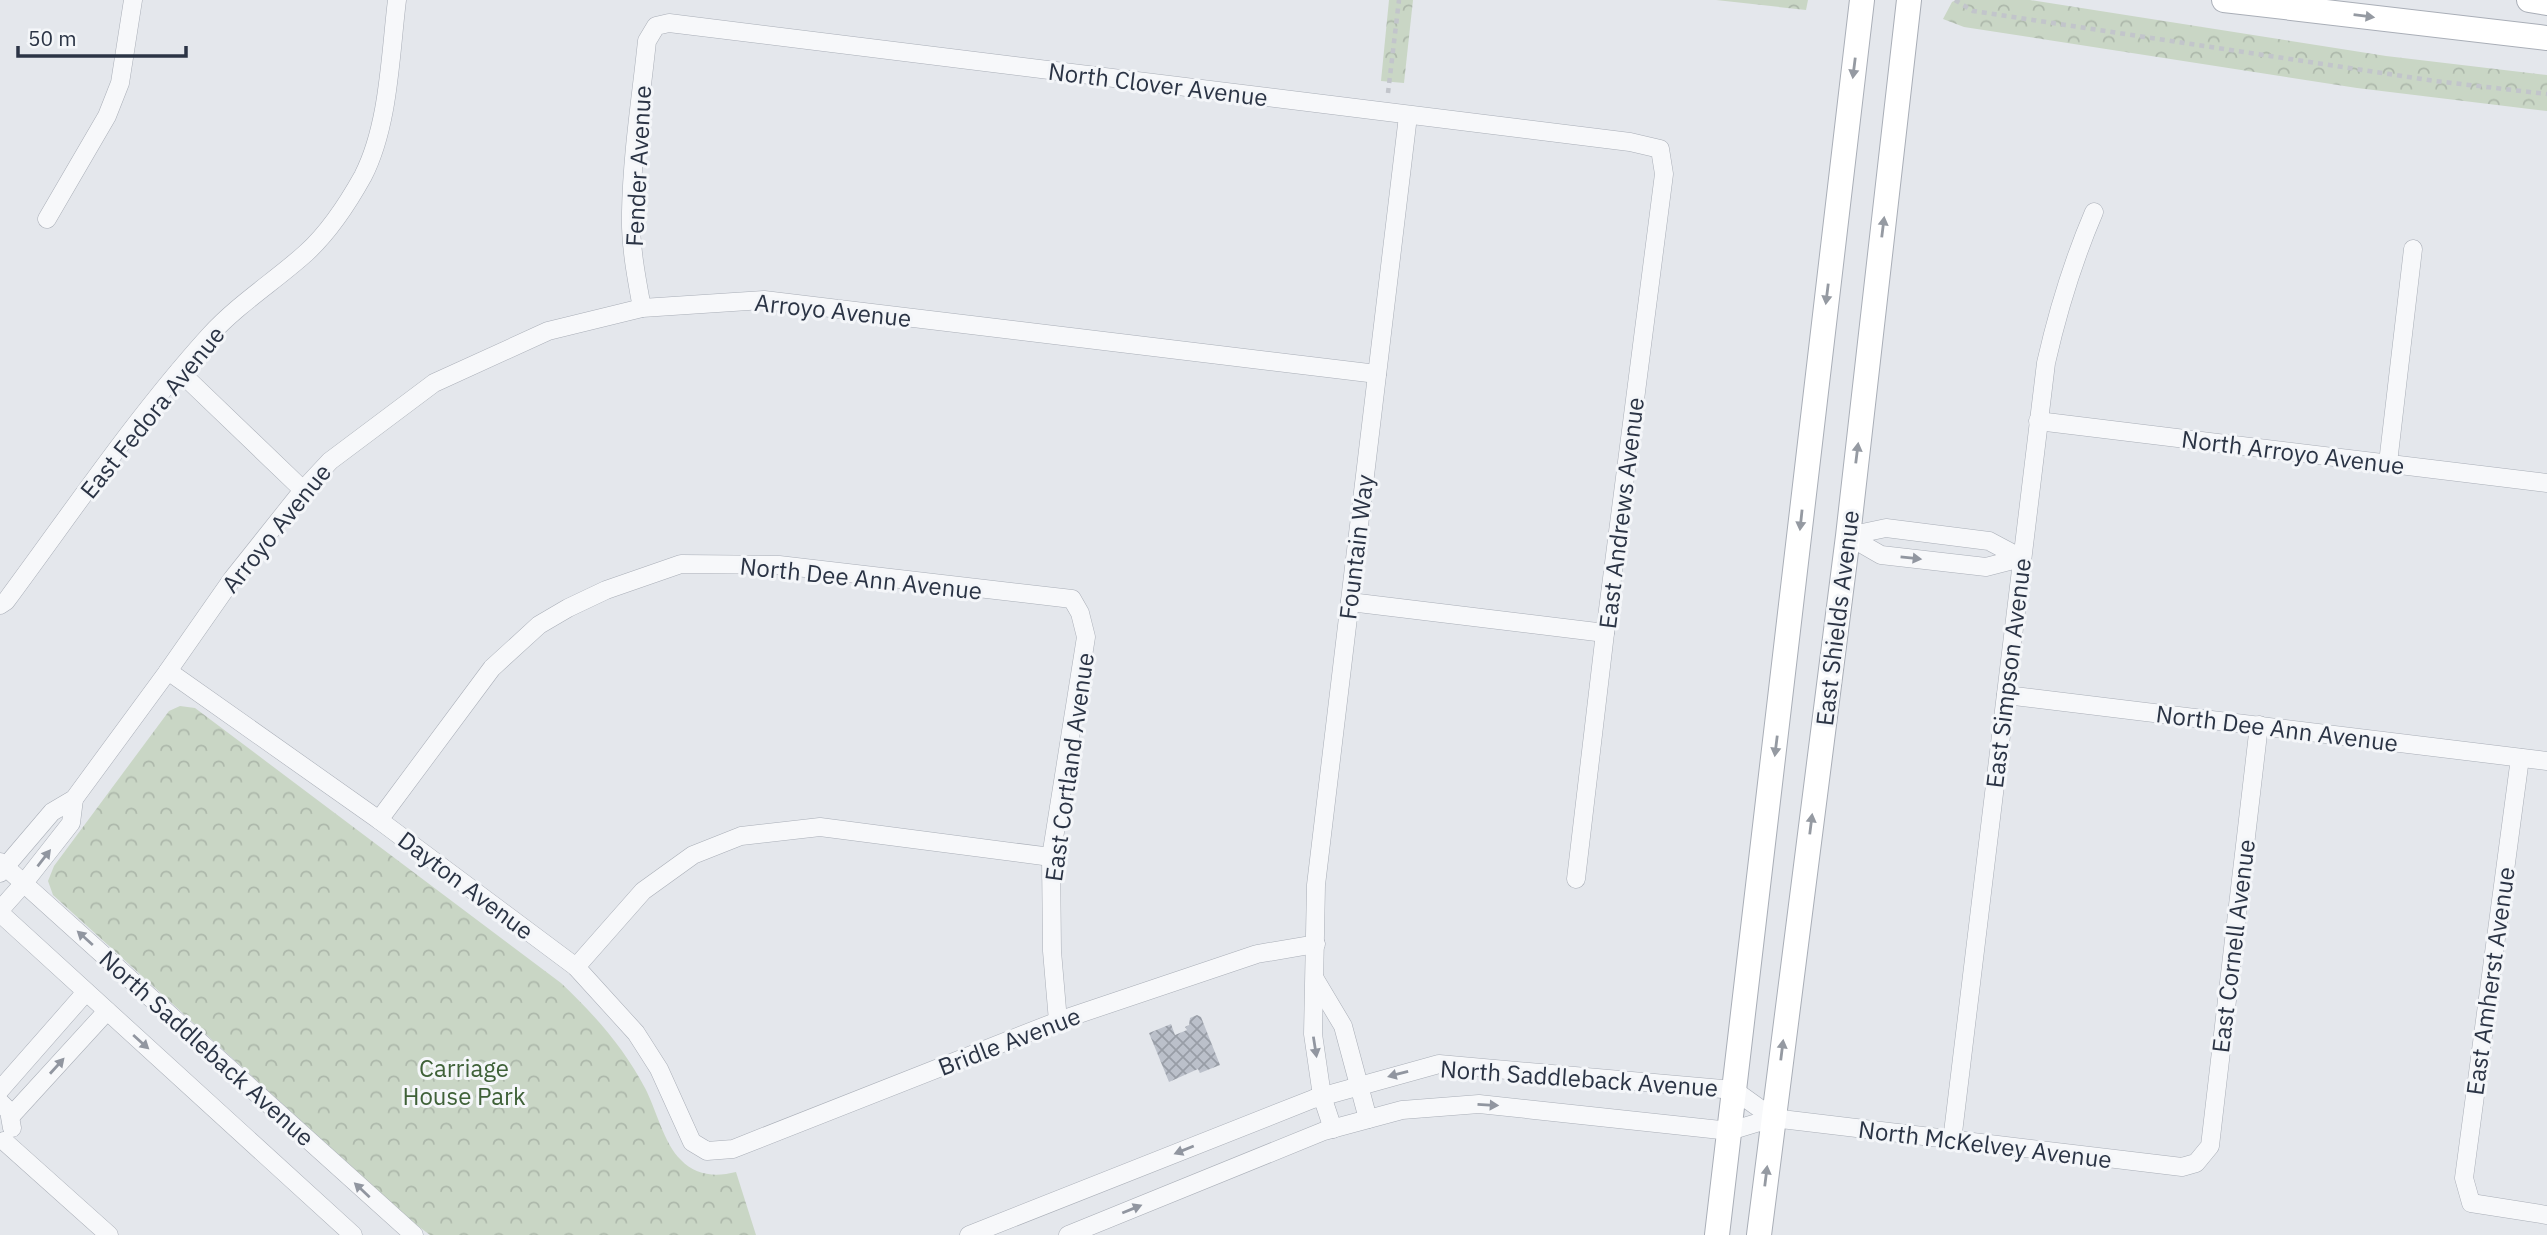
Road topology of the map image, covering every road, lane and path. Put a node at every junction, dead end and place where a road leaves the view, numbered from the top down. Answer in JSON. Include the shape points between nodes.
{"nodes":[{"id":1,"x":133,"y":0,"type":"edge"},
{"id":2,"x":397,"y":0,"type":"edge"},
{"id":3,"x":1399,"y":0,"type":"edge"},
{"id":4,"x":1862,"y":0,"type":"edge"},
{"id":5,"x":1909,"y":0,"type":"edge"},
{"id":6,"x":1955,"y":0,"type":"edge"},
{"id":7,"x":2224,"y":0,"type":"edge"},
{"id":8,"x":2529,"y":0,"type":"edge"},
{"id":9,"x":2547,"y":3,"type":"edge"},
{"id":10,"x":656,"y":26,"type":"joint"},
{"id":11,"x":2547,"y":37,"type":"edge"},
{"id":12,"x":2547,"y":94,"type":"edge"},
{"id":13,"x":1386,"y":113,"type":"junction"},
{"id":14,"x":1408,"y":116,"type":"junction"},
{"id":15,"x":1660,"y":149,"type":"joint"},
{"id":16,"x":2094,"y":212,"type":"dead end"},
{"id":17,"x":47,"y":219,"type":"dead end"},
{"id":18,"x":2413,"y":249,"type":"dead end"},
{"id":19,"x":642,"y":308,"type":"junction"},
{"id":20,"x":179,"y":372,"type":"junction"},
{"id":21,"x":1377,"y":374,"type":"junction"},
{"id":22,"x":2038,"y":421,"type":"junction"},
{"id":23,"x":2388,"y":463,"type":"junction"},
{"id":24,"x":2547,"y":483,"type":"edge"},
{"id":25,"x":303,"y":490,"type":"junction"},
{"id":26,"x":1848,"y":536,"type":"junction"},
{"id":27,"x":2021,"y":558,"type":"junction"},
{"id":28,"x":1072,"y":599,"type":"joint"},
{"id":29,"x":1350,"y":602,"type":"junction"},
{"id":30,"x":0,"y":605,"type":"edge"},
{"id":31,"x":1605,"y":632,"type":"junction"},
{"id":32,"x":168,"y":671,"type":"junction"},
{"id":33,"x":2006,"y":695,"type":"junction"},
{"id":34,"x":2259,"y":724,"type":"junction"},
{"id":35,"x":2520,"y":758,"type":"junction"},
{"id":36,"x":2547,"y":761,"type":"edge"},
{"id":37,"x":74,"y":799,"type":"junction"},
{"id":38,"x":379,"y":820,"type":"junction"},
{"id":39,"x":1051,"y":857,"type":"junction"},
{"id":40,"x":2,"y":867,"type":"edge"},
{"id":41,"x":1576,"y":878,"type":"dead end"},
{"id":42,"x":24,"y":883,"type":"junction"},
{"id":43,"x":0,"y":912,"type":"edge"},
{"id":44,"x":1315,"y":944,"type":"junction"},
{"id":45,"x":576,"y":967,"type":"junction"},
{"id":46,"x":1315,"y":979,"type":"junction"},
{"id":47,"x":86,"y":992,"type":"junction"},
{"id":48,"x":107,"y":1011,"type":"junction"},
{"id":49,"x":1058,"y":1021,"type":"junction"},
{"id":50,"x":1360,"y":1085,"type":"junction"},
{"id":51,"x":0,"y":1090,"type":"edge"},
{"id":52,"x":1734,"y":1090,"type":"junction"},
{"id":53,"x":1322,"y":1096,"type":"junction"},
{"id":54,"x":5,"y":1109,"type":"edge"},
{"id":55,"x":1773,"y":1118,"type":"junction"},
{"id":56,"x":1368,"y":1119,"type":"junction"},
{"id":57,"x":1333,"y":1129,"type":"junction"},
{"id":58,"x":1730,"y":1131,"type":"junction"},
{"id":59,"x":1952,"y":1141,"type":"junction"},
{"id":60,"x":2,"y":1142,"type":"edge"},
{"id":61,"x":707,"y":1151,"type":"joint"},
{"id":62,"x":2196,"y":1163,"type":"joint"},
{"id":63,"x":2547,"y":1215,"type":"edge"},
{"id":64,"x":993,"y":1231,"type":"edge"},
{"id":65,"x":109,"y":1235,"type":"edge"},
{"id":66,"x":353,"y":1235,"type":"edge"},
{"id":67,"x":414,"y":1235,"type":"edge"},
{"id":68,"x":969,"y":1235,"type":"edge"},
{"id":69,"x":1068,"y":1235,"type":"edge"},
{"id":70,"x":1717,"y":1235,"type":"edge"},
{"id":71,"x":1759,"y":1235,"type":"edge"}],
"edges":[{"from":1,"to":17,"type":"street","via":[[120,83],[90,148]]},
{"from":2,"to":20,"type":"street","name":"East Fedora Avenue","via":[[380,132],[341,213],[307,252],[220,326]]},
{"from":3,"to":13,"type":"path"},
{"from":4,"to":52,"type":"main road","name":"East Shields Avenue","one_way":true},
{"from":26,"to":5,"type":"main road","name":"East Shields Avenue","one_way":true},
{"from":6,"to":12,"type":"path","via":[[1973,11]]},
{"from":7,"to":11,"type":"main road","one_way":true},
{"from":8,"to":9,"type":"main road"},
{"from":10,"to":13,"type":"street","name":"North Clover Avenue","via":[[669,23]]},
{"from":10,"to":19,"type":"street","name":"Fender Avenue","via":[[647,41],[631,214]]},
{"from":13,"to":14,"type":"street","name":"North Clover Avenue"},
{"from":14,"to":15,"type":"street","name":"North Clover Avenue"},
{"from":14,"to":21,"type":"street","name":"Fountain Way"},
{"from":15,"to":31,"type":"street","name":"East Andrews Avenue","via":[[1664,174]]},
{"from":16,"to":22,"type":"street","name":"East Simpson Avenue","via":[[2058,309]]},
{"from":18,"to":23,"type":"street"},
{"from":19,"to":21,"type":"street","name":"Arroyo Avenue","via":[[764,300]]},
{"from":19,"to":25,"type":"street","name":"Arroyo Avenue","via":[[548,331],[434,383],[330,461]]},
{"from":20,"to":25,"type":"street"},
{"from":20,"to":30,"type":"street","name":"East Fedora Avenue"},
{"from":21,"to":29,"type":"street","name":"Fountain Way"},
{"from":22,"to":23,"type":"street","name":"North Arroyo Avenue"},
{"from":22,"to":27,"type":"street","name":"East Simpson Avenue"},
{"from":23,"to":24,"type":"street","name":"North Arroyo Avenue"},
{"from":25,"to":32,"type":"street","name":"Arroyo Avenue"},
{"from":26,"to":27,"type":"street","via":[[1886,528],[1989,541]]},
{"from":26,"to":27,"type":"street","one_way":true,"via":[[1881,555],[1986,567]]},
{"from":55,"to":26,"type":"main road","name":"East Shields Avenue","one_way":true},
{"from":27,"to":33,"type":"street","name":"East Simpson Avenue"},
{"from":28,"to":38,"type":"street","name":"North Dee Ann Avenue","via":[[779,565],[681,564],[606,590],[539,625],[492,667]]},
{"from":28,"to":39,"type":"street","name":"East Cortland Avenue","via":[[1086,637]]},
{"from":29,"to":31,"type":"street"},
{"from":29,"to":44,"type":"street","name":"Fountain Way","via":[[1316,885]]},
{"from":31,"to":41,"type":"street","name":"East Andrews Avenue"},
{"from":32,"to":37,"type":"street","name":"Arroyo Avenue"},
{"from":32,"to":38,"type":"street","name":"Dayton Avenue"},
{"from":33,"to":34,"type":"street","name":"North Dee Ann Avenue"},
{"from":33,"to":59,"type":"street","name":"East Simpson Avenue"},
{"from":34,"to":35,"type":"street","name":"North Dee Ann Avenue"},
{"from":34,"to":62,"type":"street","name":"East Cornell Avenue","via":[[2210,1146]]},
{"from":35,"to":36,"type":"street","name":"North Dee Ann Avenue"},
{"from":35,"to":63,"type":"street","name":"East Amherst Avenue","via":[[2464,1178],[2471,1203]]},
{"from":37,"to":40,"type":"street","name":"Arroyo Avenue","via":[[52,812]]},
{"from":42,"to":37,"type":"street","name":"Arroyo Avenue","one_way":true,"via":[[71,823]]},
{"from":38,"to":45,"type":"street","name":"Dayton Avenue"},
{"from":39,"to":45,"type":"street","via":[[821,827],[741,836],[693,855],[643,891]]},
{"from":39,"to":49,"type":"street","name":"East Cortland Avenue"},
{"from":40,"to":42,"type":"street","name":"North Saddleback Avenue"},
{"from":42,"to":43,"type":"street","name":"Arroyo Avenue"},
{"from":67,"to":42,"type":"street","name":"North Saddleback Avenue","one_way":true},
{"from":43,"to":47,"type":"street","name":"North Saddleback Avenue"},
{"from":44,"to":46,"type":"street","name":"Fountain Way"},
{"from":44,"to":49,"type":"street","name":"Bridle Avenue","via":[[1256,954]]},
{"from":45,"to":61,"type":"street","name":"Dayton Avenue","via":[[636,1033],[659,1069],[692,1142]]},
{"from":46,"to":50,"type":"street","via":[[1343,1026]]},
{"from":46,"to":53,"type":"street","name":"Fountain Way","one_way":true,"via":[[1313,1034]]},
{"from":47,"to":48,"type":"street","name":"North Saddleback Avenue"},
{"from":47,"to":51,"type":"street"},
{"from":54,"to":48,"type":"street","one_way":true},
{"from":48,"to":66,"type":"street","name":"North Saddleback Avenue","one_way":true},
{"from":49,"to":61,"type":"street","name":"Bridle Avenue","via":[[733,1149]]},
{"from":52,"to":50,"type":"street","name":"North Saddleback Avenue","one_way":true,"via":[[1439,1063]]},
{"from":50,"to":53,"type":"street","name":"North Saddleback Avenue"},
{"from":50,"to":56,"type":"street"},
{"from":52,"to":55,"type":"street","name":"North Saddleback Avenue"},
{"from":52,"to":58,"type":"main road","name":"East Shields Avenue"},
{"from":53,"to":57,"type":"street","name":"Fountain Way"},
{"from":53,"to":64,"type":"street","name":"North Saddleback Avenue","one_way":true},
{"from":54,"to":60,"type":"street","via":[[12,1128]]},
{"from":55,"to":58,"type":"street","name":"North Saddleback Avenue"},
{"from":55,"to":59,"type":"street","name":"North McKelvey Avenue"},
{"from":71,"to":55,"type":"main road","name":"East Shields Avenue","one_way":true},
{"from":56,"to":57,"type":"street","name":"North Saddleback Avenue"},
{"from":56,"to":58,"type":"street","name":"North Saddleback Avenue","one_way":true,"via":[[1402,1110],[1479,1104]]},
{"from":69,"to":57,"type":"street","name":"North Saddleback Avenue","one_way":true},
{"from":58,"to":70,"type":"main road","name":"East Shields Avenue"},
{"from":59,"to":62,"type":"street","name":"North McKelvey Avenue","via":[[2182,1167]]},
{"from":60,"to":65,"type":"street"},
{"from":64,"to":68,"type":"street","name":"North Saddleback Avenue"}]}
